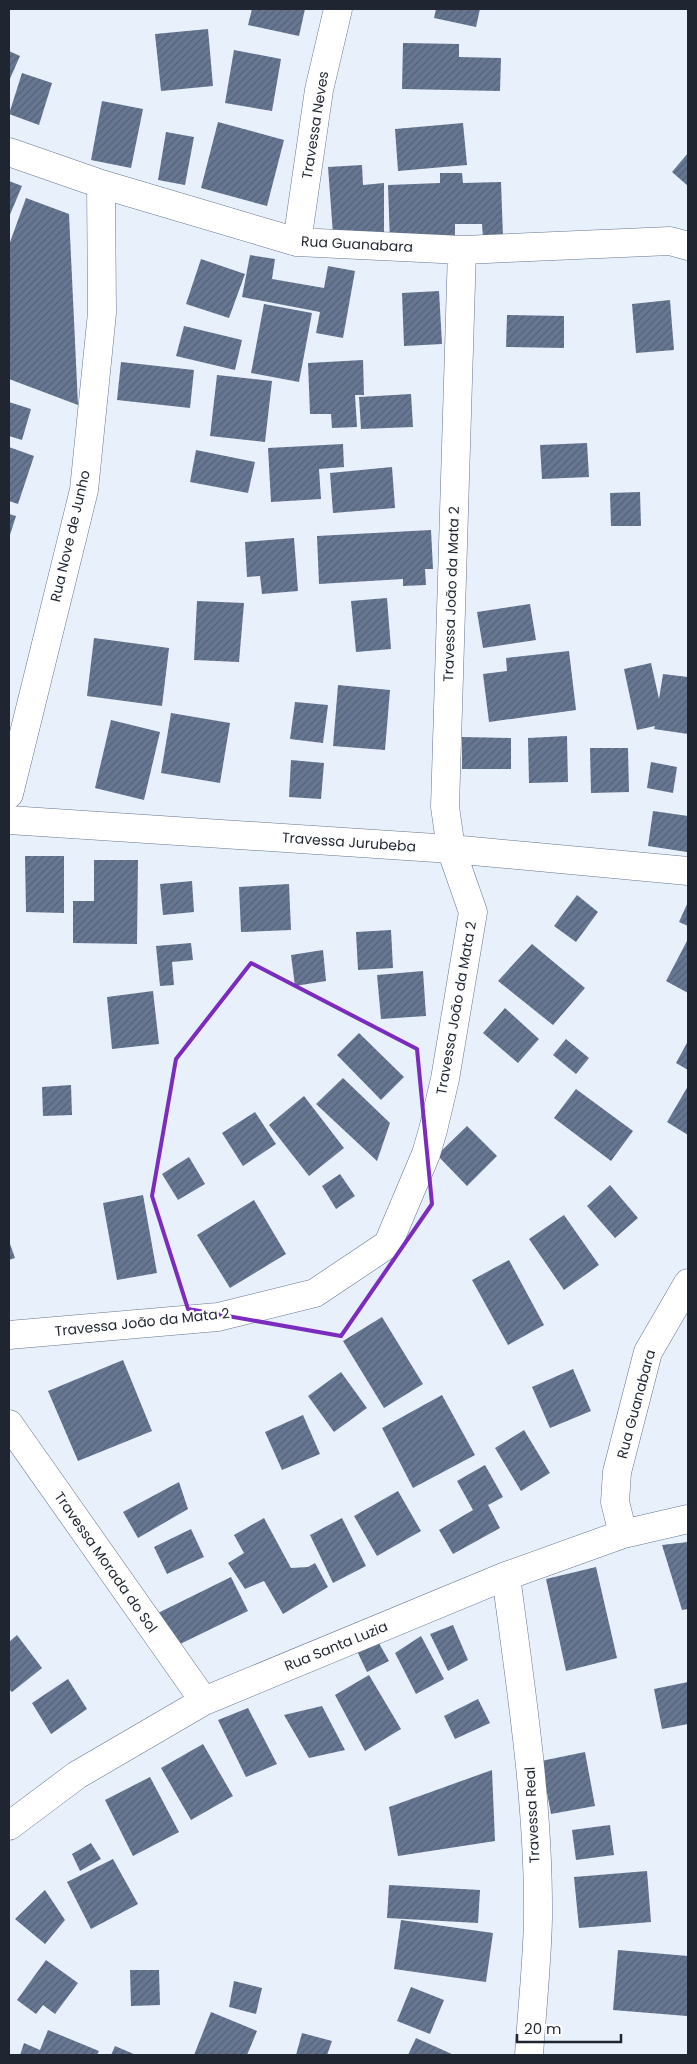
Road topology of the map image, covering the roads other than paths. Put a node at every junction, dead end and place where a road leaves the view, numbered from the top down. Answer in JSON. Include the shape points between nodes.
{"nodes":[{"id":1,"x":338,"y":9,"type":"edge"},
{"id":2,"x":9,"y":152,"type":"edge"},
{"id":3,"x":102,"y":184,"type":"junction"},
{"id":4,"x":298,"y":242,"type":"junction"},
{"id":5,"x":688,"y":246,"type":"edge"},
{"id":6,"x":462,"y":250,"type":"junction"},
{"id":7,"x":9,"y":794,"type":"edge"},
{"id":8,"x":9,"y":820,"type":"edge"},
{"id":9,"x":451,"y":849,"type":"junction"},
{"id":10,"x":688,"y":871,"type":"edge"},
{"id":11,"x":688,"y":1283,"type":"edge"},
{"id":12,"x":9,"y":1335,"type":"edge"},
{"id":13,"x":9,"y":1424,"type":"edge"},
{"id":14,"x":688,"y":1519,"type":"edge"},
{"id":15,"x":623,"y":1534,"type":"junction"},
{"id":16,"x":506,"y":1576,"type":"junction"},
{"id":17,"x":204,"y":1701,"type":"junction"},
{"id":18,"x":9,"y":1826,"type":"edge"},
{"id":19,"x":529,"y":2055,"type":"edge"}],
"edges":[{"from":1,"to":4,"type":"street","name":"Travessa Neves","via":[[319,90]]},
{"from":2,"to":3,"type":"street","name":"Rua Guanabara"},
{"from":3,"to":4,"type":"street","name":"Rua Guanabara"},
{"from":3,"to":7,"type":"street","name":"Rua Nove de Junho","via":[[102,313],[84,490]]},
{"from":4,"to":6,"type":"street","name":"Rua Guanabara"},
{"from":5,"to":6,"type":"street","name":"Rua Guanabara","via":[[670,241]]},
{"from":6,"to":9,"type":"street","name":"Travessa João da Mata 2","via":[[445,807]]},
{"from":8,"to":9,"type":"street","name":"Travessa Jurubeba"},
{"from":9,"to":10,"type":"street","name":"Travessa Jurubeba"},
{"from":9,"to":12,"type":"street","name":"Travessa João da Mata 2","via":[[473,912],[433,1130],[388,1244],[315,1293],[218,1317]]},
{"from":11,"to":15,"type":"street","name":"Rua Guanabara","via":[[648,1352],[617,1472],[615,1502]]},
{"from":13,"to":17,"type":"street","name":"Travessa Morada do Sol"},
{"from":14,"to":15,"type":"street","name":"Rua Santa Luzia"},
{"from":15,"to":16,"type":"street","name":"Rua Santa Luzia"},
{"from":16,"to":17,"type":"street","name":"Rua Santa Luzia"},
{"from":16,"to":19,"type":"street","name":"Travessa Real","via":[[527,1738],[534,1827],[538,1919]]},
{"from":17,"to":18,"type":"street","name":"Rua Santa Luzia","via":[[76,1775]]}]}
